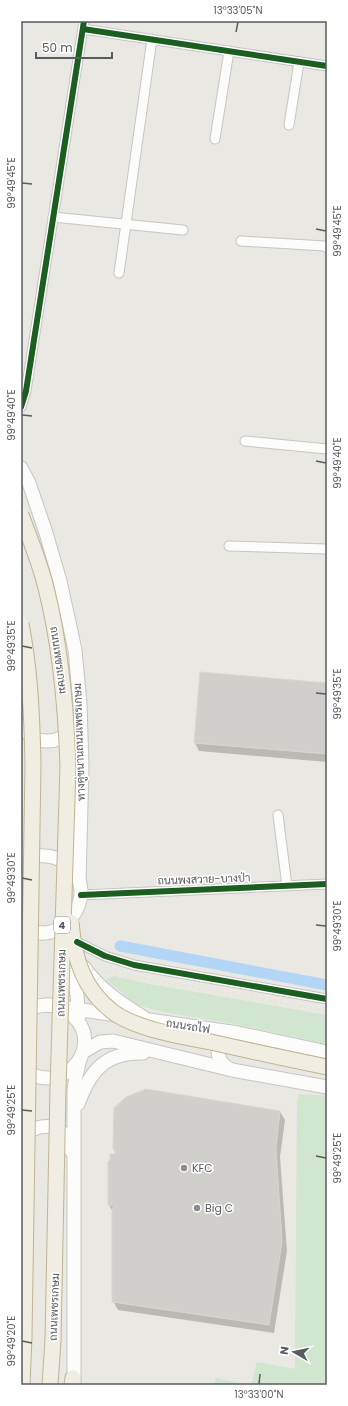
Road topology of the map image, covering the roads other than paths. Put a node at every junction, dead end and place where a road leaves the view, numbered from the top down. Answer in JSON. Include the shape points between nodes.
{"nodes":[{"id":1,"x":83,"y":25,"type":"edge"},
{"id":2,"x":152,"y":39,"type":"junction"},
{"id":3,"x":229,"y":51,"type":"junction"},
{"id":4,"x":299,"y":62,"type":"junction"},
{"id":5,"x":327,"y":66,"type":"edge"},
{"id":6,"x":288,"y":125,"type":"dead end"},
{"id":7,"x":215,"y":139,"type":"dead end"},
{"id":8,"x":53,"y":217,"type":"junction"},
{"id":9,"x":125,"y":225,"type":"junction"},
{"id":10,"x":183,"y":230,"type":"dead end"},
{"id":11,"x":241,"y":241,"type":"dead end"},
{"id":12,"x":327,"y":248,"type":"edge"},
{"id":13,"x":119,"y":273,"type":"dead end"},
{"id":14,"x":21,"y":407,"type":"edge"},
{"id":15,"x":245,"y":441,"type":"dead end"},
{"id":16,"x":327,"y":450,"type":"edge"},
{"id":17,"x":21,"y":468,"type":"edge"},
{"id":18,"x":21,"y":515,"type":"edge"},
{"id":19,"x":229,"y":546,"type":"dead end"},
{"id":20,"x":327,"y":549,"type":"edge"},
{"id":21,"x":21,"y":624,"type":"edge"},
{"id":22,"x":75,"y":650,"type":"junction"},
{"id":23,"x":21,"y":724,"type":"edge"},
{"id":24,"x":68,"y":767,"type":"junction"},
{"id":25,"x":278,"y":815,"type":"dead end"},
{"id":26,"x":21,"y":863,"type":"edge"},
{"id":27,"x":79,"y":881,"type":"junction"},
{"id":28,"x":327,"y":884,"type":"edge"},
{"id":29,"x":287,"y":886,"type":"junction"},
{"id":30,"x":80,"y":900,"type":"junction"},
{"id":31,"x":21,"y":925,"type":"edge"},
{"id":32,"x":77,"y":946,"type":"junction"},
{"id":33,"x":327,"y":999,"type":"edge"},
{"id":34,"x":48,"y":1004,"type":"junction"},
{"id":35,"x":77,"y":1009,"type":"junction"},
{"id":36,"x":21,"y":1017,"type":"edge"},
{"id":37,"x":147,"y":1020,"type":"junction"},
{"id":38,"x":83,"y":1031,"type":"junction"},
{"id":39,"x":238,"y":1034,"type":"junction"},
{"id":40,"x":327,"y":1052,"type":"edge"},
{"id":41,"x":164,"y":1054,"type":"junction"},
{"id":42,"x":82,"y":1055,"type":"junction"},
{"id":43,"x":21,"y":1066,"type":"edge"},
{"id":44,"x":327,"y":1066,"type":"edge"},
{"id":45,"x":232,"y":1070,"type":"junction"},
{"id":46,"x":327,"y":1087,"type":"edge"},
{"id":47,"x":74,"y":1112,"type":"junction"},
{"id":48,"x":21,"y":1138,"type":"edge"},
{"id":49,"x":75,"y":1178,"type":"junction"},
{"id":50,"x":73,"y":1383,"type":"edge"},
{"id":51,"x":22,"y":1385,"type":"edge"},
{"id":52,"x":50,"y":1385,"type":"edge"}],
"edges":[{"from":1,"to":2,"type":"street"},
{"from":1,"to":8,"type":"street"},
{"from":2,"to":3,"type":"street"},
{"from":2,"to":9,"type":"street"},
{"from":3,"to":4,"type":"street"},
{"from":3,"to":7,"type":"street"},
{"from":4,"to":5,"type":"street"},
{"from":4,"to":6,"type":"street"},
{"from":8,"to":9,"type":"street"},
{"from":8,"to":14,"type":"street","via":[[26,391]]},
{"from":9,"to":10,"type":"street"},
{"from":9,"to":13,"type":"street"},
{"from":11,"to":12,"type":"street"},
{"from":15,"to":16,"type":"street"},
{"from":17,"to":22,"type":"main road","name":"ทางคู่ขนานถนนเพชรเกษม","via":[[46,533],[60,581]]},
{"from":18,"to":24,"type":"highway","name":"ถนนเพชรเกษม","number":"4","bridge":true,"via":[[46,587],[60,655]]},
{"from":19,"to":20,"type":"street"},
{"from":21,"to":51,"type":"highway","bridge":true,"via":[[28,661],[33,764]]},
{"from":22,"to":23,"type":"main road","via":[[76,710],[72,728],[65,736],[47,742],[31,737]]},
{"from":22,"to":27,"type":"main road","name":"ทางคู่ขนานถนนเพชรเกษม","via":[[81,751]]},
{"from":24,"to":44,"type":"highway","bridge":true,"via":[[71,926],[80,970],[88,985],[113,1012],[168,1034]]},
{"from":24,"to":52,"type":"highway","name":"ถนนเพชรเกษม","number":"4","bridge":true},
{"from":25,"to":29,"type":"street"},
{"from":26,"to":27,"type":"main road","via":[[37,856],[51,856],[63,861],[73,870]]},
{"from":27,"to":30,"type":"main road","name":"ทางคู่ขนานถนนเพชรเกษม"},
{"from":28,"to":29,"type":"street","name":"ถนนพงสวาย-บางป่า"},
{"from":29,"to":30,"type":"street","name":"ถนนพงสวาย-บางป่า"},
{"from":30,"to":31,"type":"main road","via":[[70,921],[56,930],[33,931]]},
{"from":30,"to":32,"type":"main road","name":"ถนนเพชรเกษม","number":"4"},
{"from":32,"to":33,"type":"street","via":[[134,965]]},
{"from":32,"to":35,"type":"main road","name":"ถนนเพชรเกษม","number":"4","via":[[74,976]]},
{"from":32,"to":37,"type":"main road","via":[[85,968],[93,979]]},
{"from":34,"to":35,"type":"main road","name":"ถนนรถไฟ"},
{"from":34,"to":36,"type":"main road","via":[[36,1006]]},
{"from":34,"to":38,"type":"main road","via":[[60,1006],[70,1012],[78,1020]]},
{"from":35,"to":37,"type":"main road","name":"ถนนรถไฟ"},
{"from":35,"to":38,"type":"main road","name":"ถนนเพชรเกษม","number":"4"},
{"from":37,"to":39,"type":"main road","name":"ถนนรถไฟ"},
{"from":38,"to":42,"type":"main road","name":"ถนนเพชรเกษม"},
{"from":39,"to":40,"type":"main road","name":"ถนนรถไฟ"},
{"from":39,"to":45,"type":"main road","via":[[223,1039],[218,1048],[222,1064]]},
{"from":41,"to":42,"type":"main road","via":[[106,1041],[100,1042]]},
{"from":41,"to":45,"type":"main road"},
{"from":41,"to":47,"type":"main road","via":[[124,1054],[106,1061],[90,1078]]},
{"from":42,"to":43,"type":"main road","via":[[68,1072],[51,1078],[39,1078]]},
{"from":42,"to":47,"type":"main road","name":"ถนนเพชรเกษม","via":[[76,1076]]},
{"from":45,"to":46,"type":"main road"},
{"from":47,"to":49,"type":"main road","name":"ถนนเพชรเกษม"},
{"from":48,"to":49,"type":"main road","via":[[27,1132],[47,1126],[65,1134],[70,1143]]},
{"from":49,"to":50,"type":"main road","name":"ถนนเพชรเกษม"}]}
